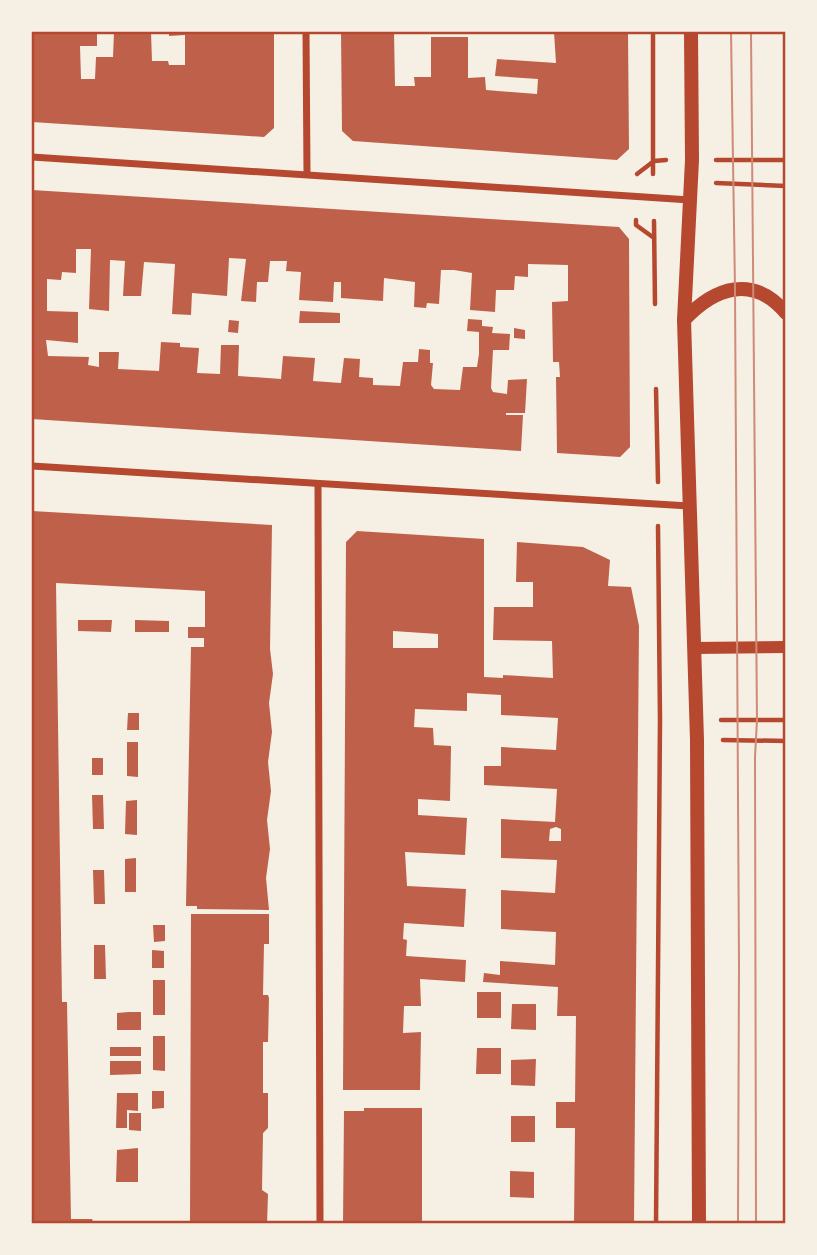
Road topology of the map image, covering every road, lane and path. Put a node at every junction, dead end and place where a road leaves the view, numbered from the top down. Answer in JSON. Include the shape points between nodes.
{"nodes":[{"id":1,"x":306,"y":32,"type":"edge"},
{"id":2,"x":653,"y":32,"type":"edge"},
{"id":3,"x":691,"y":32,"type":"edge"},
{"id":4,"x":32,"y":158,"type":"edge"},
{"id":5,"x":307,"y":173,"type":"junction"},
{"id":6,"x":653,"y":183,"type":"dead end"},
{"id":7,"x":654,"y":197,"type":"junction"},
{"id":8,"x":690,"y":200,"type":"junction"},
{"id":9,"x":655,"y":305,"type":"dead end"},
{"id":10,"x":786,"y":313,"type":"edge"},
{"id":11,"x":684,"y":320,"type":"junction"},
{"id":12,"x":656,"y":384,"type":"dead end"},
{"id":13,"x":32,"y":466,"type":"edge"},
{"id":14,"x":318,"y":485,"type":"junction"},
{"id":15,"x":658,"y":504,"type":"junction"},
{"id":16,"x":689,"y":506,"type":"junction"},
{"id":17,"x":786,"y":647,"type":"edge"},
{"id":18,"x":694,"y":648,"type":"junction"},
{"id":19,"x":320,"y":1223,"type":"edge"},
{"id":20,"x":656,"y":1223,"type":"edge"},
{"id":21,"x":699,"y":1223,"type":"edge"}],
"edges":[{"from":1,"to":5,"type":"street"},
{"from":2,"to":6,"type":"path"},
{"from":3,"to":8,"type":"main road"},
{"from":4,"to":5,"type":"street"},
{"from":5,"to":7,"type":"street"},
{"from":7,"to":8,"type":"street"},
{"from":7,"to":9,"type":"path"},
{"from":8,"to":11,"type":"main road"},
{"from":10,"to":11,"type":"main road","via":[[767,296],[736,289],[705,300]]},
{"from":11,"to":16,"type":"main road"},
{"from":12,"to":15,"type":"path"},
{"from":13,"to":14,"type":"street"},
{"from":14,"to":15,"type":"street"},
{"from":14,"to":19,"type":"street"},
{"from":15,"to":16,"type":"street"},
{"from":15,"to":20,"type":"path"},
{"from":16,"to":18,"type":"main road"},
{"from":17,"to":18,"type":"street"},
{"from":18,"to":21,"type":"main road"}]}
